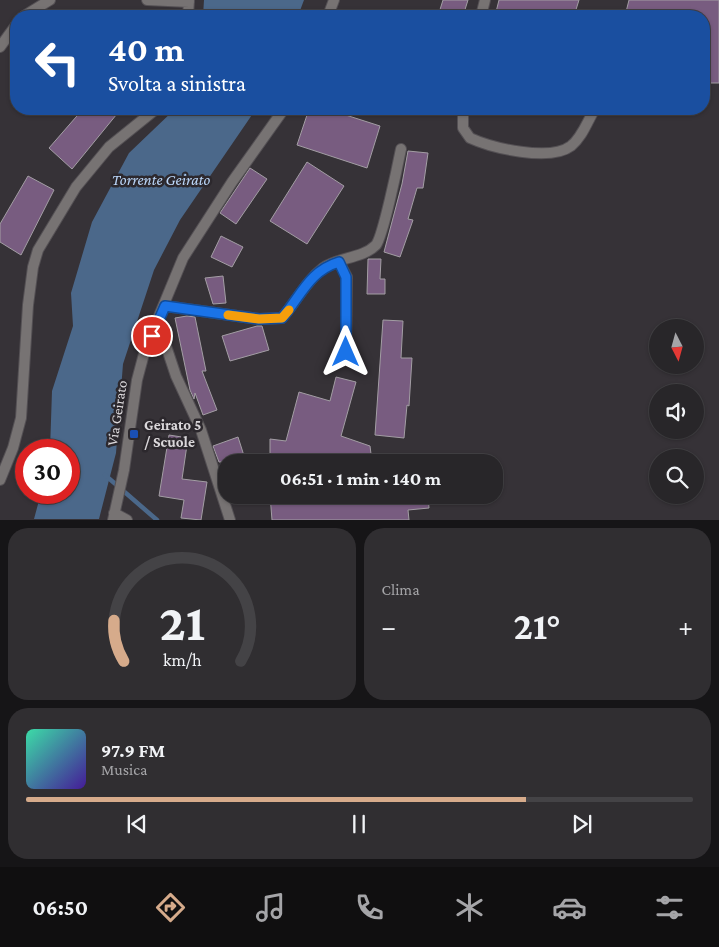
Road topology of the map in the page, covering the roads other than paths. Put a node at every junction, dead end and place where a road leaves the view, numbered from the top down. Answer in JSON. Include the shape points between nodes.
{"nodes":[{"id":1,"x":50,"y":0,"type":"edge"},
{"id":2,"x":147,"y":0,"type":"edge"},
{"id":3,"x":189,"y":1,"type":"edge"},
{"id":4,"x":34,"y":10,"type":"edge"},
{"id":5,"x":10,"y":33,"type":"edge"},
{"id":6,"x":0,"y":47,"type":"edge"},
{"id":7,"x":147,"y":115,"type":"edge"},
{"id":8,"x":280,"y":115,"type":"edge"},
{"id":9,"x":463,"y":115,"type":"edge"},
{"id":10,"x":591,"y":115,"type":"edge"},
{"id":11,"x":401,"y":149,"type":"dead end"},
{"id":12,"x":339,"y":262,"type":"junction"},
{"id":13,"x":165,"y":306,"type":"junction"},
{"id":14,"x":158,"y":322,"type":"junction"},
{"id":15,"x":346,"y":352,"type":"dead end"},
{"id":16,"x":0,"y":480,"type":"edge"},
{"id":17,"x":114,"y":513,"type":"edge"},
{"id":18,"x":127,"y":520,"type":"edge"},
{"id":19,"x":230,"y":520,"type":"edge"}],
"edges":[{"from":1,"to":4,"type":"street"},
{"from":2,"to":3,"type":"street"},
{"from":5,"to":6,"type":"street"},
{"from":7,"to":16,"type":"street","via":[[104,154],[76,187],[38,250],[28,305],[21,418],[14,448]]},
{"from":8,"to":13,"type":"street","name":"Via Geirato","via":[[183,258]]},
{"from":9,"to":10,"type":"street","via":[[463,128],[470,138],[546,154],[561,152],[573,144]]},
{"from":11,"to":12,"type":"street","via":[[377,244],[364,253]]},
{"from":12,"to":13,"type":"street","via":[[324,267],[282,318],[259,319]]},
{"from":12,"to":15,"type":"street","via":[[346,277]]},
{"from":13,"to":14,"type":"street","name":"Via Geirato"},
{"from":14,"to":17,"type":"street","name":"Via Geirato","via":[[145,350],[137,380],[124,470]]},
{"from":14,"to":19,"type":"street","via":[[176,376],[201,430]]},
{"from":17,"to":18,"type":"street"}]}
